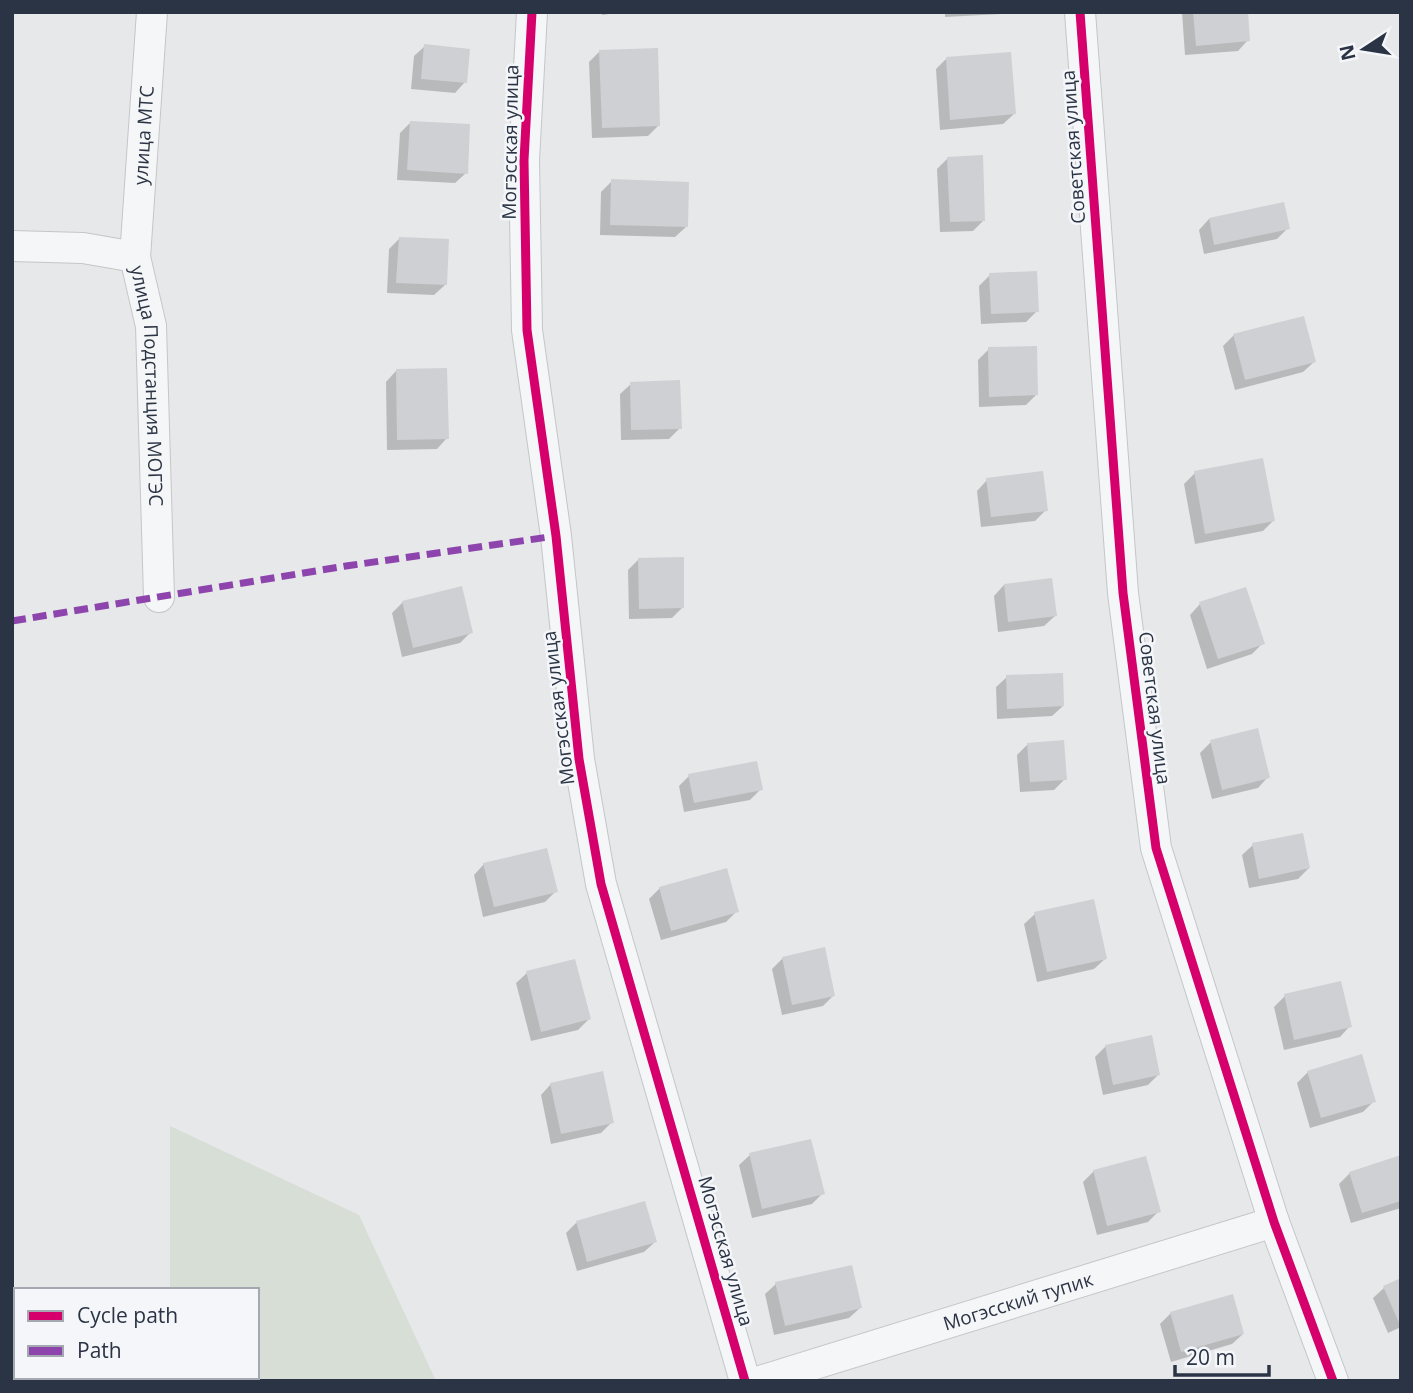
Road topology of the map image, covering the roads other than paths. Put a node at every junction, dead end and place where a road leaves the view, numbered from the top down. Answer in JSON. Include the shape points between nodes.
{"nodes":[{"id":1,"x":152,"y":12,"type":"edge"},
{"id":2,"x":532,"y":12,"type":"edge"},
{"id":3,"x":1080,"y":12,"type":"edge"},
{"id":4,"x":12,"y":246,"type":"edge"},
{"id":5,"x":135,"y":257,"type":"junction"},
{"id":6,"x":159,"y":597,"type":"dead end"},
{"id":7,"x":1274,"y":1222,"type":"junction"},
{"id":8,"x":745,"y":1381,"type":"edge"},
{"id":9,"x":760,"y":1381,"type":"edge"},
{"id":10,"x":1333,"y":1381,"type":"edge"}],
"edges":[{"from":1,"to":5,"type":"street","name":"улица МТС"},
{"from":2,"to":8,"type":"street","name":"Могэсская улица","via":[[524,160],[527,330],[556,536],[579,759],[601,884]]},
{"from":3,"to":7,"type":"street","name":"Советская улица","via":[[1123,593],[1156,848]]},
{"from":4,"to":5,"type":"street","name":"улица Подстанция МОГЭС","via":[[83,248]]},
{"from":5,"to":6,"type":"street","name":"улица Подстанция МОГЭС","via":[[151,326]]},
{"from":7,"to":9,"type":"street","name":"Могэсский тупик"},
{"from":7,"to":10,"type":"street","name":"Советская улица"}]}
